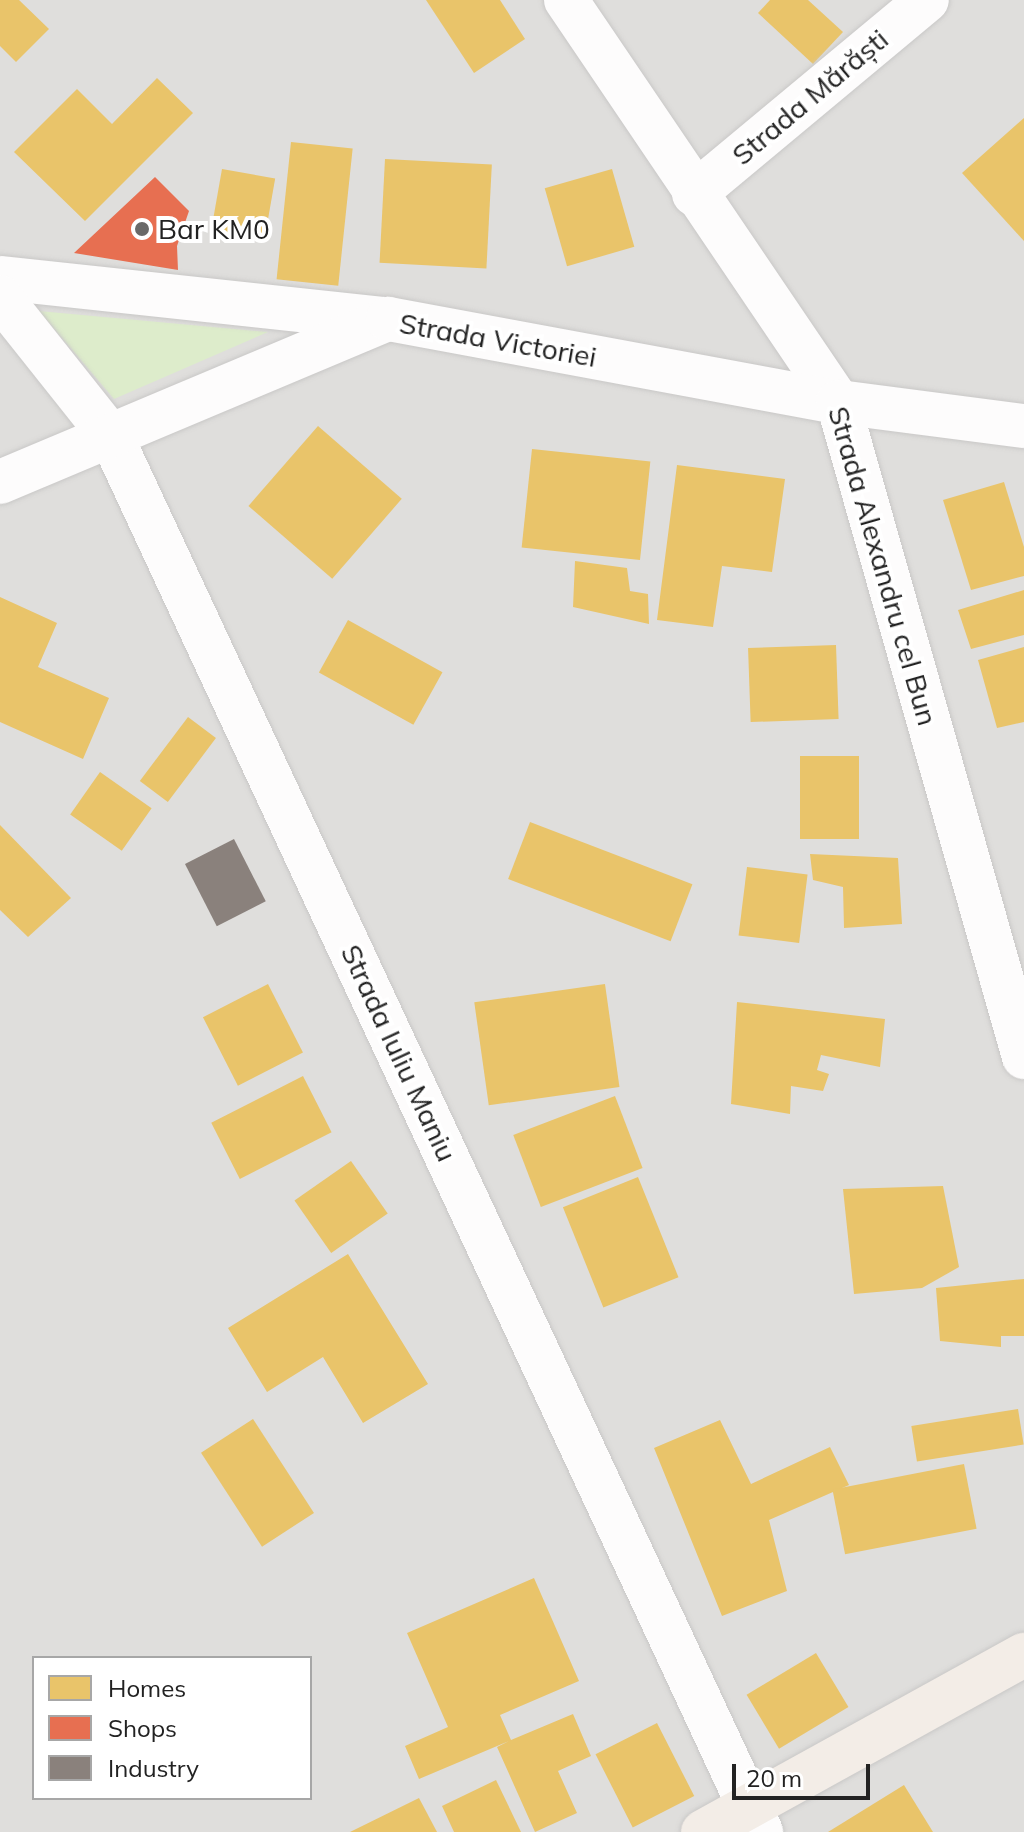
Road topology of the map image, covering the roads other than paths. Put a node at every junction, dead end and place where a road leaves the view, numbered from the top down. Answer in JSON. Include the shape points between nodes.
{"nodes":[{"id":1,"x":566,"y":0,"type":"edge"},
{"id":2,"x":927,"y":0,"type":"edge"},
{"id":3,"x":694,"y":194,"type":"junction"},
{"id":4,"x":0,"y":278,"type":"edge"},
{"id":5,"x":0,"y":297,"type":"edge"},
{"id":6,"x":388,"y":319,"type":"junction"},
{"id":7,"x":838,"y":402,"type":"junction"},
{"id":8,"x":1024,"y":426,"type":"edge"},
{"id":9,"x":112,"y":438,"type":"junction"},
{"id":10,"x":0,"y":482,"type":"edge"},
{"id":11,"x":1024,"y":1057,"type":"edge"},
{"id":12,"x":1024,"y":1655,"type":"edge"},
{"id":13,"x":754,"y":1820,"type":"edge"},
{"id":14,"x":703,"y":1832,"type":"edge"}],
"edges":[{"from":1,"to":3,"type":"street","name":"Strada Alexandru cel Bun"},
{"from":2,"to":3,"type":"street","name":"Strada Mărăști"},
{"from":3,"to":7,"type":"street","name":"Strada Alexandru cel Bun"},
{"from":4,"to":6,"type":"street"},
{"from":5,"to":9,"type":"street","name":"Strada Iuliu Maniu"},
{"from":6,"to":7,"type":"street","name":"Strada Victoriei"},
{"from":6,"to":9,"type":"street","name":"Strada Victoriei"},
{"from":7,"to":8,"type":"street","name":"Strada Victoriei"},
{"from":7,"to":11,"type":"street","name":"Strada Alexandru cel Bun"},
{"from":9,"to":10,"type":"street","name":"Strada Victoriei"},
{"from":9,"to":13,"type":"street","name":"Strada Iuliu Maniu"},
{"from":12,"to":13,"type":"main road"},
{"from":13,"to":14,"type":"main road"}]}
